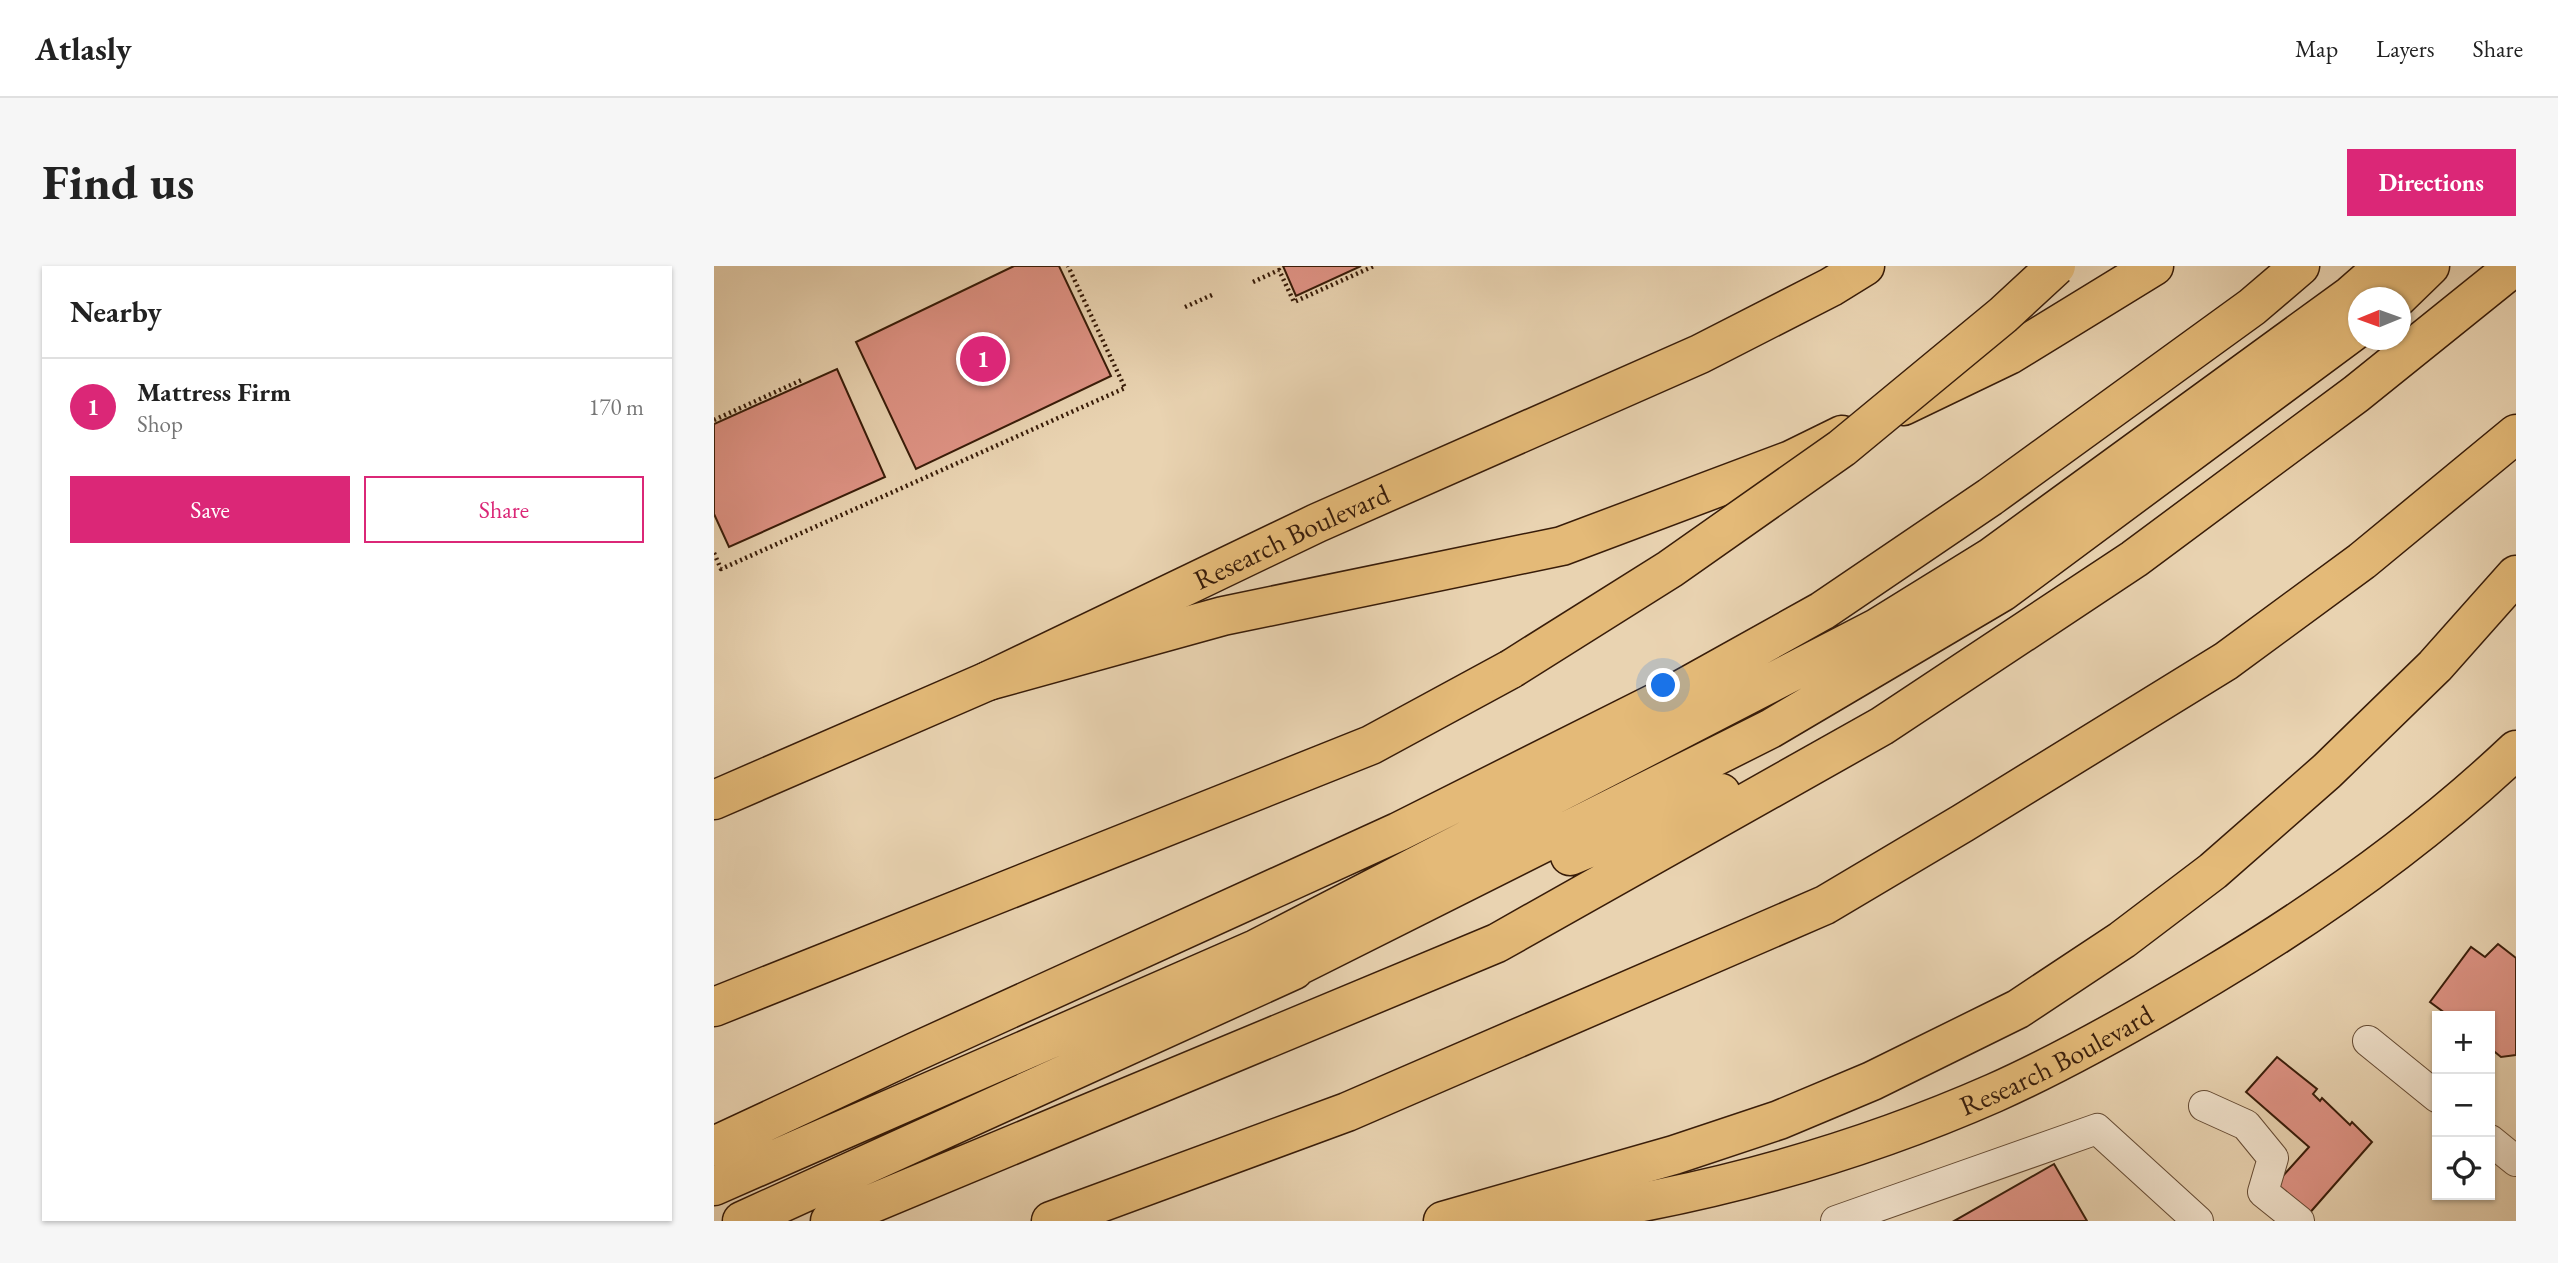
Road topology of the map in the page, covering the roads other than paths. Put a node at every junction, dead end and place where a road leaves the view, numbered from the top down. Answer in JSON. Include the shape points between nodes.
{"nodes":[{"id":1,"x":1866,"y":266,"type":"edge"},
{"id":2,"x":2056,"y":266,"type":"edge"},
{"id":3,"x":2154,"y":266,"type":"edge"},
{"id":4,"x":2300,"y":266,"type":"edge"},
{"id":5,"x":2384,"y":266,"type":"edge"},
{"id":6,"x":2430,"y":266,"type":"edge"},
{"id":7,"x":2515,"y":266,"type":"edge"},
{"id":8,"x":2408,"y":287,"type":"edge"},
{"id":9,"x":2348,"y":335,"type":"edge"},
{"id":10,"x":2507,"y":442,"type":"edge"},
{"id":11,"x":1996,"y":575,"type":"junction"},
{"id":12,"x":2516,"y":575,"type":"edge"},
{"id":13,"x":988,"y":681,"type":"junction"},
{"id":14,"x":1675,"y":693,"type":"junction"},
{"id":15,"x":1882,"y":726,"type":"junction"},
{"id":16,"x":2516,"y":750,"type":"edge"},
{"id":17,"x":714,"y":800,"type":"edge"},
{"id":18,"x":1263,"y":965,"type":"junction"},
{"id":19,"x":714,"y":1007,"type":"edge"},
{"id":20,"x":2368,"y":1041,"type":"dead end"},
{"id":21,"x":2432,"y":1093,"type":"edge"},
{"id":22,"x":2204,"y":1106,"type":"dead end"},
{"id":23,"x":2495,"y":1144,"type":"edge"},
{"id":24,"x":714,"y":1146,"type":"edge"},
{"id":25,"x":2516,"y":1161,"type":"edge"},
{"id":26,"x":714,"y":1186,"type":"edge"},
{"id":27,"x":742,"y":1221,"type":"edge"},
{"id":28,"x":830,"y":1221,"type":"edge"},
{"id":29,"x":1051,"y":1221,"type":"edge"},
{"id":30,"x":1443,"y":1221,"type":"edge"},
{"id":31,"x":1525,"y":1221,"type":"edge"},
{"id":32,"x":1836,"y":1221,"type":"edge"},
{"id":33,"x":2197,"y":1221,"type":"edge"},
{"id":34,"x":2299,"y":1221,"type":"edge"}],
"edges":[{"from":1,"to":13,"type":"main road","name":"Research Boulevard","via":[[1700,354],[1317,523]]},
{"from":2,"to":19,"type":"main road","bridge":true,"via":[[1842,448],[1670,569],[1511,670],[1371,746]]},
{"from":3,"to":13,"type":"main road","via":[[2009,355],[1791,460],[1562,546],[1223,616]]},
{"from":4,"to":14,"type":"main road","via":[[2252,307],[1979,505],[1822,611]]},
{"from":5,"to":11,"type":"main road"},
{"from":6,"to":8,"type":"main road"},
{"from":7,"to":15,"type":"main road","via":[[2356,394],[2134,559]]},
{"from":9,"to":11,"type":"main road"},
{"from":10,"to":29,"type":"main road","via":[[2362,561],[2226,661],[1825,905],[1347,1112]]},
{"from":11,"to":18,"type":"main road","via":[[1770,729]]},
{"from":12,"to":30,"type":"main road","via":[[2426,676],[2213,871],[2122,940],[2018,1009],[1872,1081],[1779,1120]]},
{"from":13,"to":17,"type":"main road","name":"Research Boulevard"},
{"from":14,"to":18,"type":"main road"},
{"from":14,"to":24,"type":"main road","via":[[1398,832]]},
{"from":15,"to":18,"type":"main road"},
{"from":15,"to":28,"type":"main road","via":[[1497,943]]},
{"from":16,"to":31,"type":"main road","name":"Research Boulevard","via":[[2409,842],[2322,906],[2167,1002],[1994,1092],[1894,1133],[1747,1179],[1602,1211]]},
{"from":18,"to":26,"type":"main road"},
{"from":18,"to":27,"type":"main road"},
{"from":20,"to":21,"type":"lane"},
{"from":22,"to":34,"type":"lane","via":[[2246,1125],[2266,1149],[2273,1158],[2263,1192]]},
{"from":23,"to":25,"type":"lane"},
{"from":32,"to":33,"type":"lane","via":[[2097,1129]]}]}
